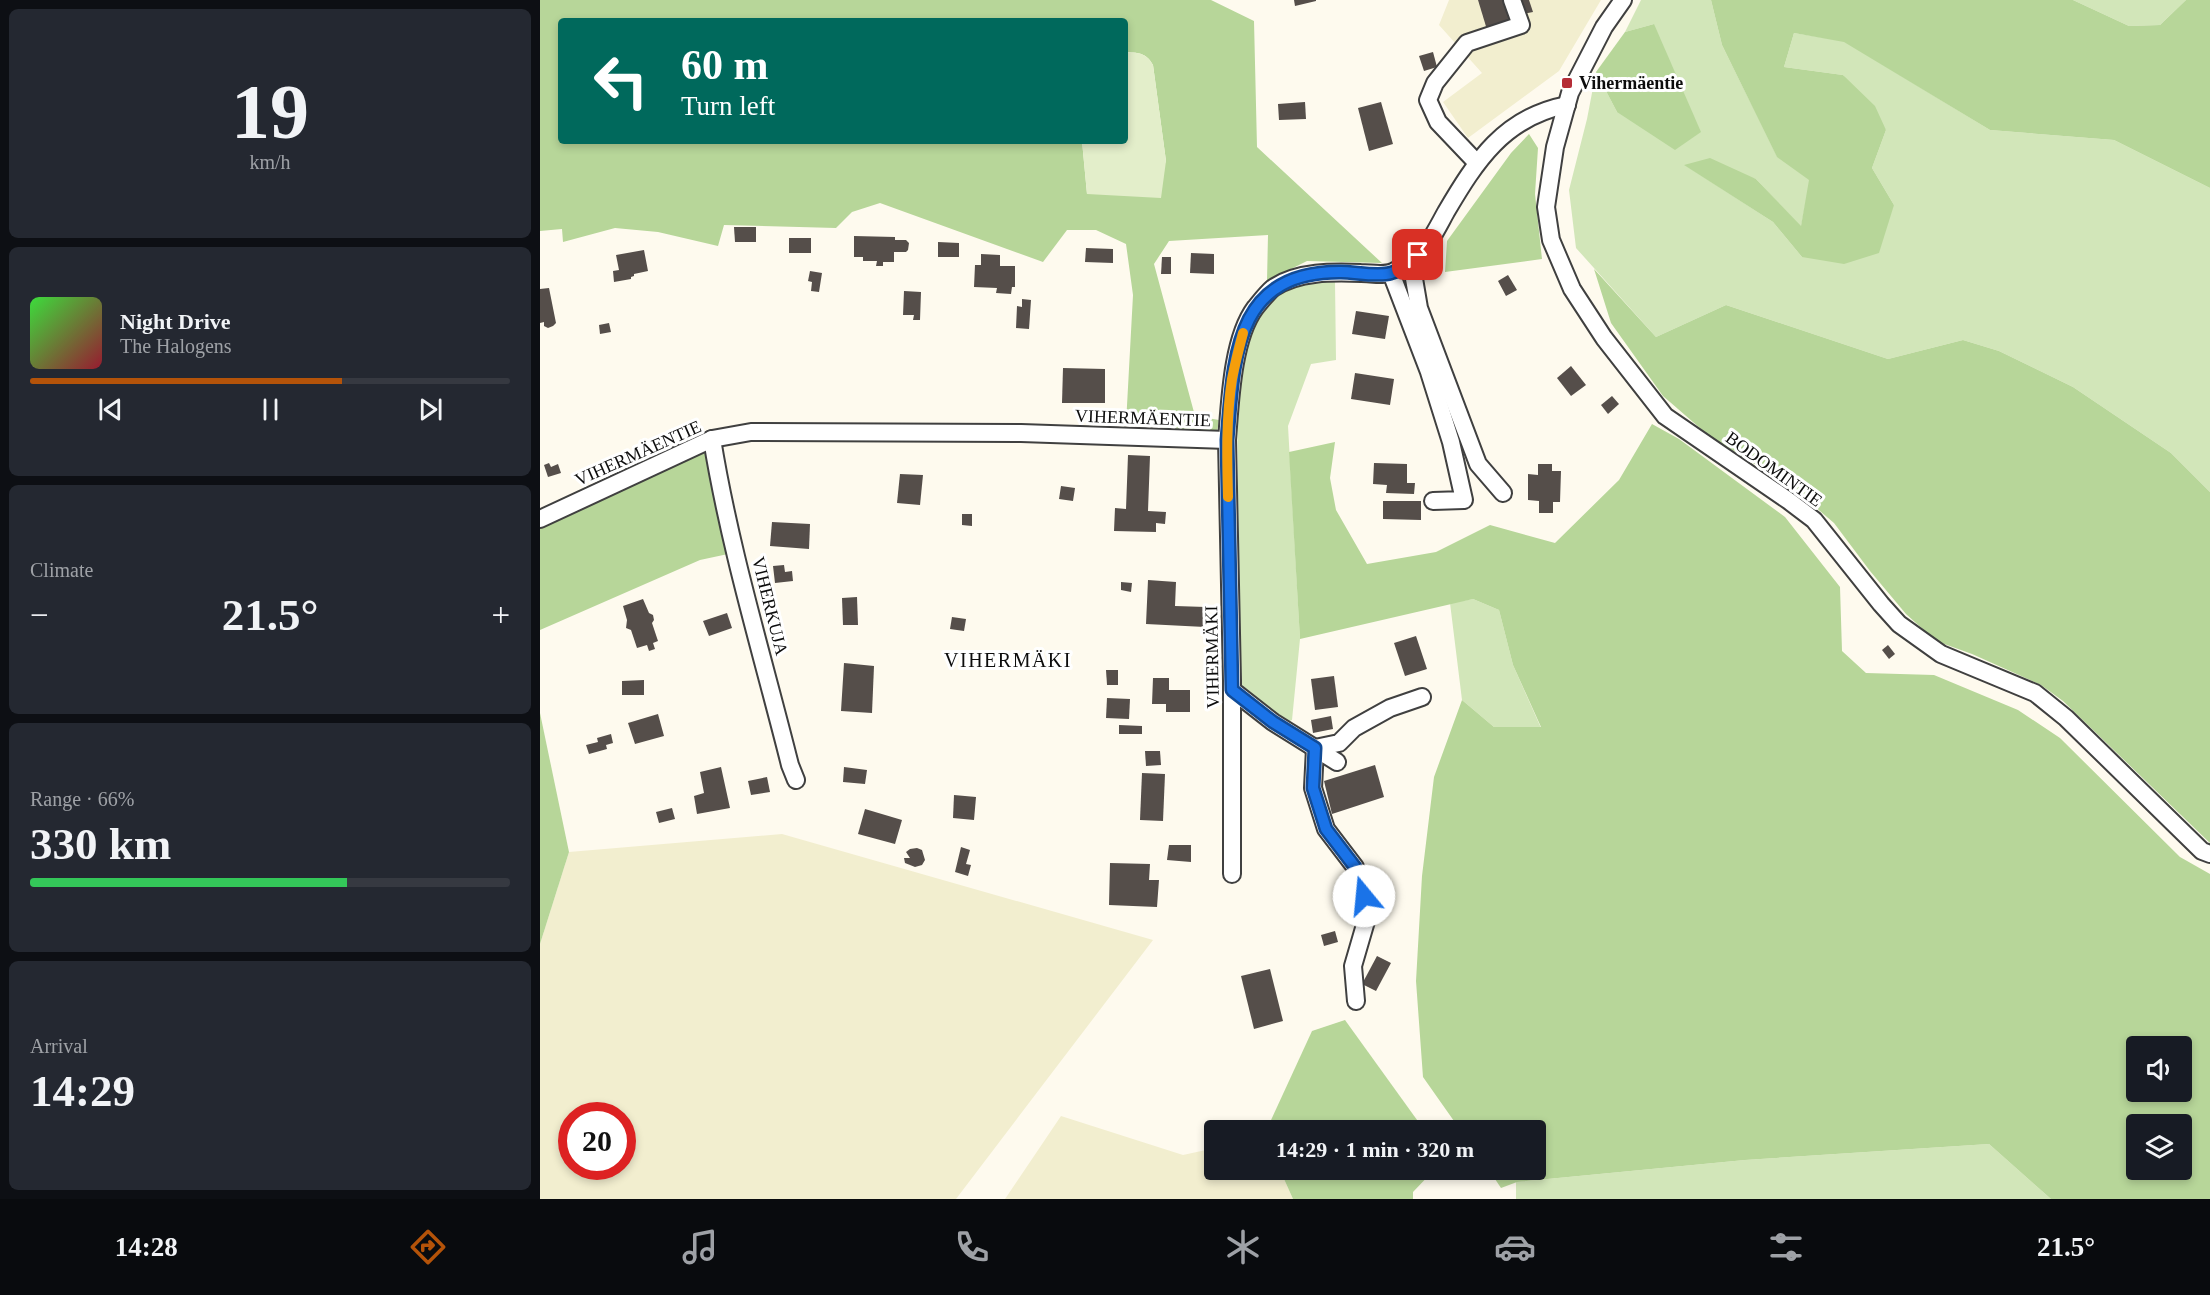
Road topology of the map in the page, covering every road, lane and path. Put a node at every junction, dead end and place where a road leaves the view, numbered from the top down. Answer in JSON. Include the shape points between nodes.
{"nodes":[{"id":1,"x":1512,"y":0,"type":"edge"},
{"id":2,"x":1623,"y":0,"type":"edge"},
{"id":3,"x":1566,"y":105,"type":"junction"},
{"id":4,"x":1476,"y":163,"type":"junction"},
{"id":5,"x":1411,"y":261,"type":"junction"},
{"id":6,"x":1391,"y":273,"type":"junction"},
{"id":7,"x":712,"y":440,"type":"junction"},
{"id":8,"x":1227,"y":440,"type":"junction"},
{"id":9,"x":1503,"y":493,"type":"dead end"},
{"id":10,"x":1433,"y":501,"type":"dead end"},
{"id":11,"x":540,"y":519,"type":"edge"},
{"id":12,"x":1232,"y":690,"type":"junction"},
{"id":13,"x":1422,"y":697,"type":"dead end"},
{"id":14,"x":1315,"y":748,"type":"junction"},
{"id":15,"x":1337,"y":762,"type":"dead end"},
{"id":16,"x":796,"y":780,"type":"dead end"},
{"id":17,"x":2210,"y":855,"type":"edge"},
{"id":18,"x":1232,"y":874,"type":"dead end"},
{"id":19,"x":1356,"y":1001,"type":"dead end"}],
"edges":[{"from":1,"to":4,"type":"street","via":[[1521,25],[1467,43],[1435,83],[1428,100],[1438,122]]},
{"from":2,"to":3,"type":"street","name":"BODOMINTIE","via":[[1604,27]]},
{"from":3,"to":4,"type":"street","via":[[1515,125]]},
{"from":3,"to":17,"type":"street","name":"BODOMINTIE","via":[[1546,207],[1551,240],[1572,289],[1604,338],[1665,416],[1814,520],[1899,624],[1941,654],[2036,693]]},
{"from":4,"to":5,"type":"street","via":[[1426,248]]},
{"from":5,"to":6,"type":"street"},
{"from":5,"to":9,"type":"street","via":[[1419,309],[1478,464]]},
{"from":6,"to":8,"type":"street","name":"VIHERMÄENTIE","via":[[1298,276],[1272,288],[1254,310],[1243,333],[1232,380]]},
{"from":6,"to":10,"type":"street","via":[[1429,372],[1464,500]]},
{"from":7,"to":8,"type":"street","name":"VIHERMÄENTIE","via":[[751,432],[784,432],[1021,433]]},
{"from":7,"to":11,"type":"street","name":"VIHERMÄENTIE"},
{"from":7,"to":16,"type":"street","name":"VIHERKUJA","via":[[746,597]]},
{"from":8,"to":12,"type":"street","name":"VIHERMÄKI"},
{"from":12,"to":14,"type":"street"},
{"from":12,"to":18,"type":"street","name":"VIHERMÄKI"},
{"from":13,"to":14,"type":"street","via":[[1381,713],[1354,728],[1339,743]]},
{"from":14,"to":15,"type":"street"},
{"from":14,"to":19,"type":"street","via":[[1313,788],[1326,829],[1355,867],[1369,911],[1353,966]]}]}
